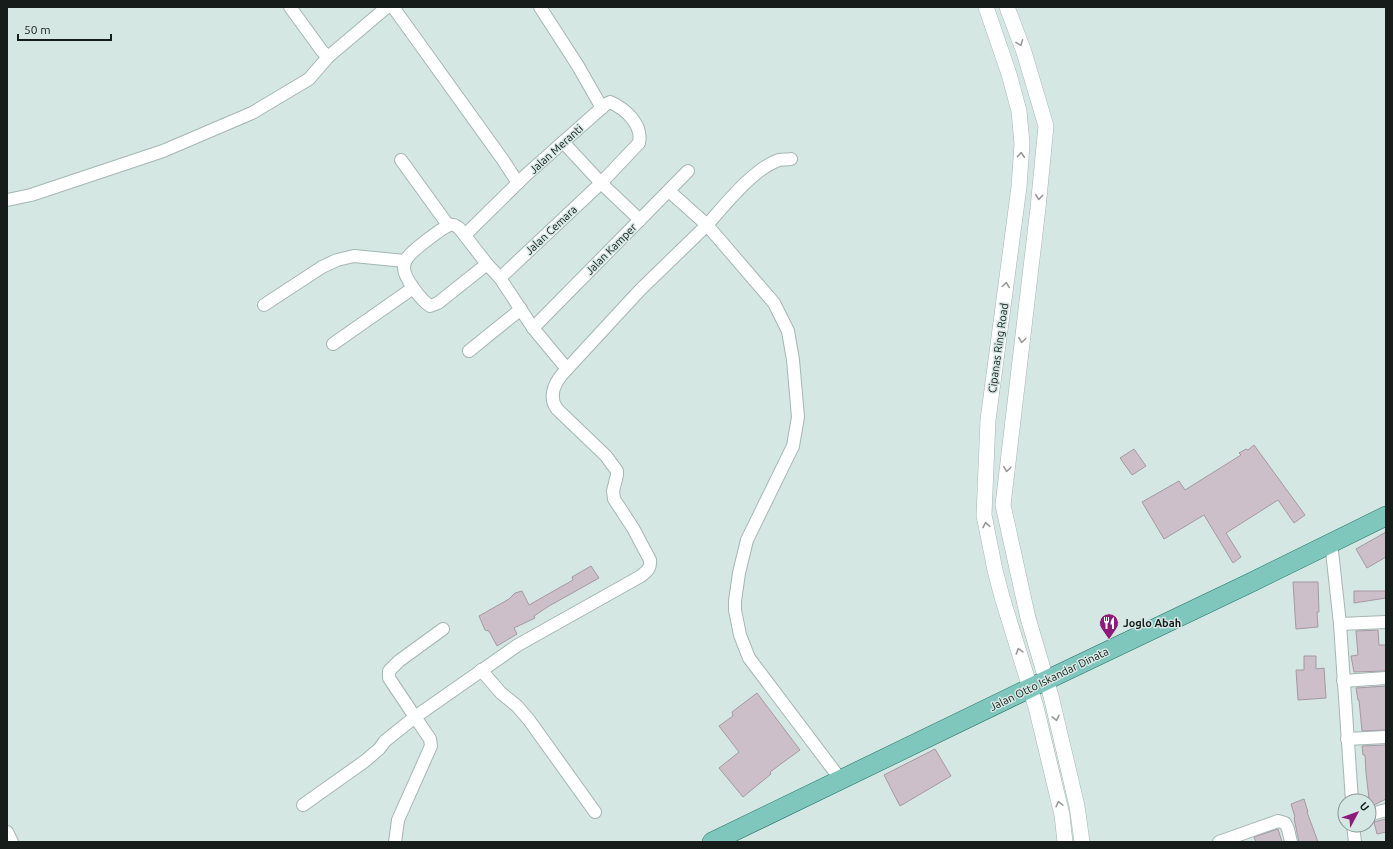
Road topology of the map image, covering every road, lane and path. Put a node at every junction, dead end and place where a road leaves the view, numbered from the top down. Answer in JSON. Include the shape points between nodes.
{"nodes":[{"id":1,"x":290,"y":7,"type":"edge"},
{"id":2,"x":386,"y":7,"type":"edge"},
{"id":3,"x":392,"y":7,"type":"edge"},
{"id":4,"x":540,"y":7,"type":"edge"},
{"id":5,"x":986,"y":7,"type":"edge"},
{"id":6,"x":1007,"y":7,"type":"edge"},
{"id":7,"x":328,"y":57,"type":"junction"},
{"id":8,"x":602,"y":108,"type":"junction"},
{"id":9,"x":563,"y":142,"type":"junction"},
{"id":10,"x":791,"y":159,"type":"dead end"},
{"id":11,"x":401,"y":160,"type":"dead end"},
{"id":12,"x":688,"y":171,"type":"dead end"},
{"id":13,"x":518,"y":183,"type":"junction"},
{"id":14,"x":601,"y":183,"type":"junction"},
{"id":15,"x":669,"y":190,"type":"junction"},
{"id":16,"x":7,"y":200,"type":"edge"},
{"id":17,"x":640,"y":220,"type":"junction"},
{"id":18,"x":448,"y":225,"type":"junction"},
{"id":19,"x":707,"y":225,"type":"junction"},
{"id":20,"x":465,"y":235,"type":"junction"},
{"id":21,"x":405,"y":261,"type":"junction"},
{"id":22,"x":487,"y":264,"type":"junction"},
{"id":23,"x":500,"y":278,"type":"junction"},
{"id":24,"x":413,"y":288,"type":"junction"},
{"id":25,"x":264,"y":305,"type":"dead end"},
{"id":26,"x":521,"y":309,"type":"junction"},
{"id":27,"x":533,"y":328,"type":"junction"},
{"id":28,"x":333,"y":344,"type":"dead end"},
{"id":29,"x":469,"y":350,"type":"dead end"},
{"id":30,"x":567,"y":369,"type":"junction"},
{"id":31,"x":1386,"y":516,"type":"edge"},
{"id":32,"x":1331,"y":542,"type":"junction"},
{"id":33,"x":1386,"y":622,"type":"edge"},
{"id":34,"x":1340,"y":624,"type":"junction"},
{"id":35,"x":443,"y":629,"type":"dead end"},
{"id":36,"x":481,"y":670,"type":"junction"},
{"id":37,"x":1386,"y":678,"type":"edge"},
{"id":38,"x":1344,"y":680,"type":"junction"},
{"id":39,"x":1038,"y":684,"type":"junction"},
{"id":40,"x":415,"y":717,"type":"junction"},
{"id":41,"x":1386,"y":737,"type":"edge"},
{"id":42,"x":1348,"y":739,"type":"junction"},
{"id":43,"x":839,"y":781,"type":"junction"},
{"id":44,"x":1351,"y":793,"type":"edge"},
{"id":45,"x":303,"y":806,"type":"dead end"},
{"id":46,"x":595,"y":812,"type":"dead end"},
{"id":47,"x":7,"y":832,"type":"edge"},
{"id":48,"x":12,"y":842,"type":"edge"},
{"id":49,"x":395,"y":842,"type":"edge"},
{"id":50,"x":712,"y":842,"type":"edge"},
{"id":51,"x":1065,"y":842,"type":"edge"},
{"id":52,"x":1082,"y":842,"type":"edge"},
{"id":53,"x":1219,"y":842,"type":"edge"},
{"id":54,"x":1291,"y":842,"type":"edge"}],
"edges":[{"from":1,"to":7,"type":"street"},
{"from":2,"to":7,"type":"street"},
{"from":3,"to":13,"type":"street","via":[[504,160]]},
{"from":4,"to":8,"type":"street"},
{"from":39,"to":5,"type":"street","name":"Cipanas Ring Road","one_way":true,"via":[[1002,597],[984,515],[988,420],[1019,187],[1022,144],[1019,111]]},
{"from":6,"to":39,"type":"street","name":"Cipanas Ring Road","one_way":true,"via":[[1024,52],[1046,126],[1003,505],[1028,618]]},
{"from":7,"to":16,"type":"street","via":[[308,79],[252,113],[163,150],[31,196]]},
{"from":8,"to":9,"type":"street","name":"Jalan Meranti"},
{"from":8,"to":14,"type":"street","name":"Jalan Cemara","via":[[610,102],[622,108],[639,129],[640,134],[638,143]]},
{"from":9,"to":13,"type":"street","name":"Jalan Meranti"},
{"from":9,"to":14,"type":"street"},
{"from":10,"to":19,"type":"street","via":[[769,165],[747,181]]},
{"from":11,"to":18,"type":"street"},
{"from":12,"to":15,"type":"street","name":"Jalan Kamper"},
{"from":13,"to":20,"type":"street","name":"Jalan Meranti"},
{"from":14,"to":17,"type":"street"},
{"from":14,"to":23,"type":"street","name":"Jalan Cemara"},
{"from":15,"to":17,"type":"street","name":"Jalan Kamper"},
{"from":15,"to":19,"type":"street"},
{"from":17,"to":27,"type":"street","name":"Jalan Kamper"},
{"from":18,"to":20,"type":"street","via":[[454,225]]},
{"from":18,"to":21,"type":"street","via":[[424,242]]},
{"from":19,"to":30,"type":"street","via":[[640,290]]},
{"from":19,"to":43,"type":"street","via":[[774,303],[788,331],[798,417],[793,446],[747,540],[735,601],[740,635],[749,658],[835,772]]},
{"from":20,"to":22,"type":"street"},
{"from":21,"to":24,"type":"street","via":[[404,270]]},
{"from":21,"to":25,"type":"street","via":[[354,256],[337,260]]},
{"from":22,"to":23,"type":"street"},
{"from":22,"to":24,"type":"street","via":[[438,303],[430,306]]},
{"from":23,"to":26,"type":"street"},
{"from":24,"to":28,"type":"street"},
{"from":26,"to":27,"type":"street"},
{"from":26,"to":29,"type":"street"},
{"from":27,"to":30,"type":"street"},
{"from":30,"to":36,"type":"street","via":[[556,385],[552,398],[554,405],[606,456],[617,471],[614,499],[650,560],[650,565],[642,576],[518,644]]},
{"from":31,"to":32,"type":"main road","name":"Jalan Otto Iskandar Dinata"},
{"from":32,"to":34,"type":"street"},
{"from":32,"to":39,"type":"main road","name":"Jalan Otto Iskandar Dinata"},
{"from":33,"to":34,"type":"street"},
{"from":34,"to":38,"type":"street"},
{"from":35,"to":40,"type":"street","via":[[389,671],[389,678]]},
{"from":36,"to":40,"type":"street"},
{"from":36,"to":46,"type":"street","via":[[501,694],[517,706]]},
{"from":37,"to":38,"type":"street"},
{"from":38,"to":42,"type":"street"},
{"from":39,"to":43,"type":"main road","name":"Jalan Otto Iskandar Dinata"},
{"from":51,"to":39,"type":"street","one_way":true,"via":[[1062,815],[1036,707]]},
{"from":39,"to":52,"type":"street","one_way":true,"via":[[1051,696],[1075,798]]},
{"from":40,"to":45,"type":"street","via":[[365,761]]},
{"from":40,"to":49,"type":"street","via":[[430,739],[431,746],[398,820]]},
{"from":41,"to":42,"type":"street"},
{"from":42,"to":44,"type":"street"},
{"from":43,"to":50,"type":"main road","name":"Jalan Otto Iskandar Dinata"},
{"from":47,"to":48,"type":"street"},
{"from":53,"to":54,"type":"street","via":[[1278,821],[1285,824]]}]}
